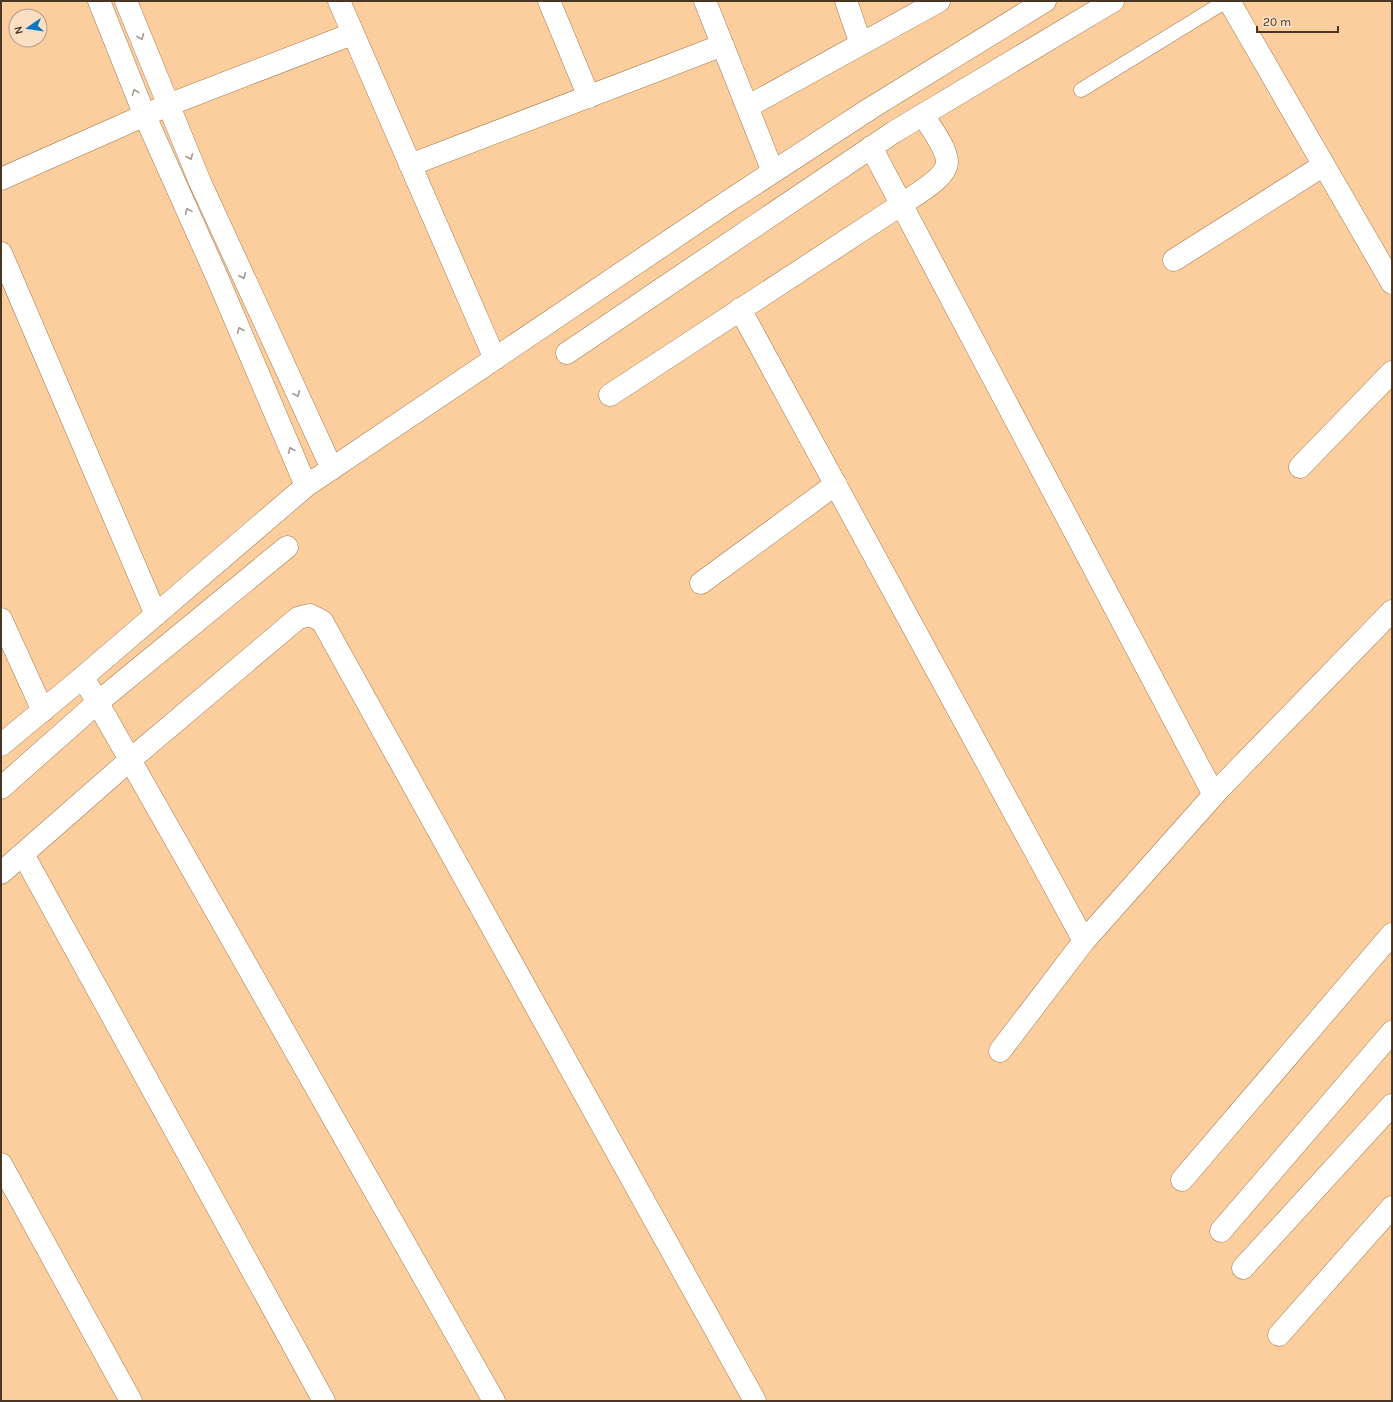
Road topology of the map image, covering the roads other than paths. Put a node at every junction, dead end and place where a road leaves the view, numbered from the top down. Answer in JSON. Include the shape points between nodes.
{"nodes":[{"id":1,"x":99,"y":1,"type":"edge"},
{"id":2,"x":126,"y":1,"type":"edge"},
{"id":3,"x":339,"y":1,"type":"edge"},
{"id":4,"x":549,"y":1,"type":"edge"},
{"id":5,"x":705,"y":1,"type":"edge"},
{"id":6,"x":846,"y":1,"type":"edge"},
{"id":7,"x":939,"y":1,"type":"edge"},
{"id":8,"x":1045,"y":1,"type":"edge"},
{"id":9,"x":1113,"y":1,"type":"edge"},
{"id":10,"x":1228,"y":1,"type":"edge"},
{"id":11,"x":352,"y":34,"type":"junction"},
{"id":12,"x":862,"y":44,"type":"junction"},
{"id":13,"x":723,"y":46,"type":"junction"},
{"id":14,"x":1081,"y":90,"type":"dead end"},
{"id":15,"x":589,"y":97,"type":"junction"},
{"id":16,"x":168,"y":105,"type":"junction"},
{"id":17,"x":748,"y":107,"type":"junction"},
{"id":18,"x":923,"y":115,"type":"junction"},
{"id":19,"x":145,"y":116,"type":"junction"},
{"id":20,"x":871,"y":147,"type":"junction"},
{"id":21,"x":410,"y":165,"type":"junction"},
{"id":22,"x":1324,"y":165,"type":"junction"},
{"id":23,"x":773,"y":172,"type":"junction"},
{"id":24,"x":1,"y":179,"type":"edge"},
{"id":25,"x":902,"y":204,"type":"junction"},
{"id":26,"x":1,"y":253,"type":"edge"},
{"id":27,"x":1174,"y":260,"type":"dead end"},
{"id":28,"x":1392,"y":283,"type":"edge"},
{"id":29,"x":740,"y":309,"type":"junction"},
{"id":30,"x":568,"y":353,"type":"dead end"},
{"id":31,"x":495,"y":359,"type":"junction"},
{"id":32,"x":1392,"y":372,"type":"edge"},
{"id":33,"x":610,"y":395,"type":"dead end"},
{"id":34,"x":1300,"y":467,"type":"dead end"},
{"id":35,"x":332,"y":469,"type":"junction"},
{"id":36,"x":836,"y":484,"type":"junction"},
{"id":37,"x":306,"y":486,"type":"junction"},
{"id":38,"x":287,"y":547,"type":"dead end"},
{"id":39,"x":701,"y":583,"type":"dead end"},
{"id":40,"x":1392,"y":611,"type":"edge"},
{"id":41,"x":156,"y":615,"type":"junction"},
{"id":42,"x":1,"y":619,"type":"edge"},
{"id":43,"x":83,"y":677,"type":"junction"},
{"id":44,"x":97,"y":703,"type":"junction"},
{"id":45,"x":43,"y":711,"type":"junction"},
{"id":46,"x":1,"y":745,"type":"edge"},
{"id":47,"x":130,"y":760,"type":"junction"},
{"id":48,"x":1,"y":788,"type":"edge"},
{"id":49,"x":1214,"y":795,"type":"junction"},
{"id":50,"x":23,"y":854,"type":"junction"},
{"id":51,"x":1,"y":873,"type":"edge"},
{"id":52,"x":1392,"y":934,"type":"edge"},
{"id":53,"x":1084,"y":941,"type":"junction"},
{"id":54,"x":1392,"y":1032,"type":"edge"},
{"id":55,"x":1000,"y":1051,"type":"dead end"},
{"id":56,"x":1392,"y":1105,"type":"edge"},
{"id":57,"x":1,"y":1164,"type":"edge"},
{"id":58,"x":1182,"y":1180,"type":"dead end"},
{"id":59,"x":1392,"y":1207,"type":"edge"},
{"id":60,"x":1220,"y":1231,"type":"dead end"},
{"id":61,"x":1243,"y":1268,"type":"dead end"},
{"id":62,"x":1279,"y":1335,"type":"dead end"},
{"id":63,"x":131,"y":1401,"type":"edge"},
{"id":64,"x":324,"y":1401,"type":"edge"},
{"id":65,"x":494,"y":1401,"type":"edge"},
{"id":66,"x":755,"y":1401,"type":"edge"}],
"edges":[{"from":19,"to":1,"type":"street","one_way":true},
{"from":2,"to":16,"type":"street","one_way":true},
{"from":3,"to":11,"type":"street"},
{"from":4,"to":15,"type":"street"},
{"from":5,"to":13,"type":"street"},
{"from":6,"to":12,"type":"street"},
{"from":7,"to":12,"type":"street"},
{"from":8,"to":23,"type":"street","via":[[871,108]]},
{"from":9,"to":18,"type":"street"},
{"from":10,"to":14,"type":"lane"},
{"from":10,"to":22,"type":"street"},
{"from":11,"to":16,"type":"street"},
{"from":11,"to":21,"type":"street"},
{"from":12,"to":17,"type":"street"},
{"from":13,"to":15,"type":"street"},
{"from":13,"to":17,"type":"street"},
{"from":15,"to":21,"type":"street"},
{"from":16,"to":19,"type":"street"},
{"from":16,"to":35,"type":"street","one_way":true,"via":[[200,182]]},
{"from":17,"to":23,"type":"street"},
{"from":18,"to":20,"type":"street"},
{"from":18,"to":25,"type":"street","via":[[944,151],[947,163],[937,179]]},
{"from":19,"to":24,"type":"street"},
{"from":37,"to":19,"type":"street","one_way":true},
{"from":20,"to":25,"type":"street"},
{"from":20,"to":30,"type":"street"},
{"from":21,"to":31,"type":"street"},
{"from":22,"to":27,"type":"street"},
{"from":22,"to":28,"type":"street"},
{"from":23,"to":31,"type":"street"},
{"from":25,"to":29,"type":"street"},
{"from":25,"to":49,"type":"street"},
{"from":26,"to":41,"type":"street"},
{"from":29,"to":33,"type":"street"},
{"from":29,"to":36,"type":"street"},
{"from":31,"to":35,"type":"street"},
{"from":32,"to":34,"type":"street"},
{"from":35,"to":37,"type":"street"},
{"from":36,"to":39,"type":"street"},
{"from":36,"to":53,"type":"street"},
{"from":37,"to":41,"type":"street"},
{"from":38,"to":44,"type":"street"},
{"from":40,"to":49,"type":"street"},
{"from":41,"to":43,"type":"street"},
{"from":42,"to":45,"type":"street"},
{"from":43,"to":44,"type":"street"},
{"from":43,"to":45,"type":"street"},
{"from":44,"to":47,"type":"street"},
{"from":44,"to":48,"type":"street"},
{"from":45,"to":46,"type":"street"},
{"from":47,"to":50,"type":"street"},
{"from":47,"to":65,"type":"street"},
{"from":47,"to":66,"type":"street","via":[[298,618],[310,615],[322,621]]},
{"from":49,"to":53,"type":"street"},
{"from":50,"to":51,"type":"street"},
{"from":50,"to":64,"type":"street"},
{"from":52,"to":58,"type":"street"},
{"from":53,"to":55,"type":"street"},
{"from":54,"to":60,"type":"street"},
{"from":56,"to":61,"type":"street"},
{"from":57,"to":63,"type":"street"},
{"from":59,"to":62,"type":"street"}]}
